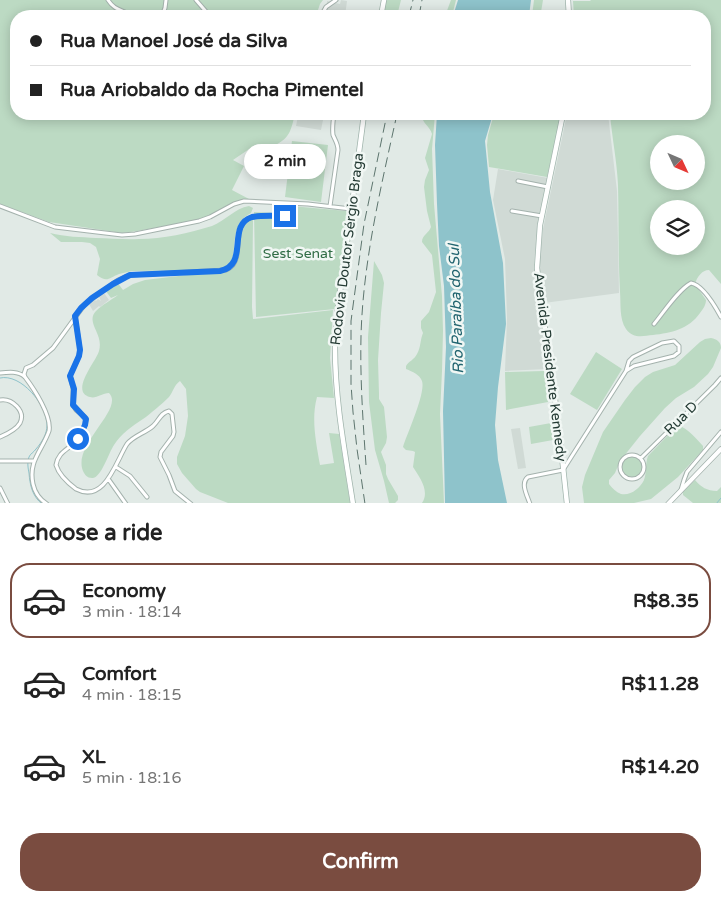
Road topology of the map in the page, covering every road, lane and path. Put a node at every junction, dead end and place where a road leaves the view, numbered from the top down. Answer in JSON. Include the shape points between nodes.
{"nodes":[{"id":1,"x":108,"y":0,"type":"edge"},
{"id":2,"x":196,"y":0,"type":"edge"},
{"id":3,"x":336,"y":0,"type":"edge"},
{"id":4,"x":119,"y":10,"type":"edge"},
{"id":5,"x":205,"y":10,"type":"edge"},
{"id":6,"x":325,"y":10,"type":"edge"},
{"id":7,"x":334,"y":120,"type":"edge"},
{"id":8,"x":363,"y":120,"type":"edge"},
{"id":9,"x":562,"y":120,"type":"edge"},
{"id":10,"x":518,"y":181,"type":"dead end"},
{"id":11,"x":548,"y":186,"type":"junction"},
{"id":12,"x":287,"y":204,"type":"junction"},
{"id":13,"x":0,"y":206,"type":"edge"},
{"id":14,"x":330,"y":206,"type":"junction"},
{"id":15,"x":351,"y":209,"type":"junction"},
{"id":16,"x":512,"y":211,"type":"dead end"},
{"id":17,"x":542,"y":216,"type":"junction"},
{"id":18,"x":75,"y":316,"type":"junction"},
{"id":19,"x":721,"y":316,"type":"edge"},
{"id":20,"x":654,"y":324,"type":"dead end"},
{"id":21,"x":27,"y":367,"type":"junction"},
{"id":22,"x":626,"y":371,"type":"junction"},
{"id":23,"x":0,"y":373,"type":"edge"},
{"id":24,"x":16,"y":373,"type":"junction"},
{"id":25,"x":26,"y":377,"type":"junction"},
{"id":26,"x":721,"y":378,"type":"edge"},
{"id":27,"x":0,"y":400,"type":"edge"},
{"id":28,"x":171,"y":406,"type":"dead end"},
{"id":29,"x":170,"y":412,"type":"junction"},
{"id":30,"x":721,"y":432,"type":"edge"},
{"id":31,"x":0,"y":437,"type":"edge"},
{"id":32,"x":721,"y":449,"type":"edge"},
{"id":33,"x":641,"y":458,"type":"junction"},
{"id":34,"x":0,"y":461,"type":"edge"},
{"id":35,"x":34,"y":461,"type":"junction"},
{"id":36,"x":116,"y":467,"type":"junction"},
{"id":37,"x":563,"y":470,"type":"junction"},
{"id":38,"x":109,"y":480,"type":"junction"},
{"id":39,"x":0,"y":488,"type":"edge"},
{"id":40,"x":681,"y":490,"type":"junction"},
{"id":41,"x":147,"y":497,"type":"dead end"},
{"id":42,"x":8,"y":503,"type":"edge"},
{"id":43,"x":46,"y":503,"type":"edge"},
{"id":44,"x":125,"y":503,"type":"edge"},
{"id":45,"x":190,"y":503,"type":"edge"},
{"id":46,"x":353,"y":503,"type":"edge"},
{"id":47,"x":530,"y":503,"type":"edge"},
{"id":48,"x":566,"y":503,"type":"edge"},
{"id":49,"x":669,"y":503,"type":"edge"}],
"edges":[{"from":1,"to":4,"type":"street"},
{"from":2,"to":5,"type":"street"},
{"from":3,"to":6,"type":"street"},
{"from":7,"to":14,"type":"street","via":[[338,150]]},
{"from":8,"to":15,"type":"main road","name":"Rodovia Doutor Sérgio Braga"},
{"from":9,"to":11,"type":"main road","name":"Avenida Presidente Kennedy"},
{"from":10,"to":11,"type":"street"},
{"from":11,"to":17,"type":"main road","name":"Avenida Presidente Kennedy"},
{"from":12,"to":13,"type":"street","via":[[244,201],[199,221],[122,235],[55,227]]},
{"from":12,"to":14,"type":"street"},
{"from":12,"to":18,"type":"street","via":[[285,214],[254,217],[245,222],[239,234],[235,261],[228,269],[130,275],[92,298]]},
{"from":14,"to":15,"type":"street"},
{"from":15,"to":46,"type":"main road","name":"Rodovia Doutor Sérgio Braga","via":[[335,347],[338,408]]},
{"from":16,"to":17,"type":"street"},
{"from":17,"to":37,"type":"main road","name":"Avenida Presidente Kennedy","via":[[537,268]]},
{"from":18,"to":21,"type":"street","via":[[52,348]]},
{"from":18,"to":38,"type":"street","via":[[80,350],[70,376],[74,389],[72,403],[86,421],[78,439],[59,456],[57,468],[74,488],[86,494],[99,492]]},
{"from":19,"to":20,"type":"street","via":[[702,288],[691,283]]},
{"from":21,"to":24,"type":"street"},
{"from":21,"to":25,"type":"street"},
{"from":22,"to":22,"type":"street","via":[[674,356],[679,352],[679,346],[674,341],[668,342],[636,355],[631,358]]},
{"from":22,"to":37,"type":"street"},
{"from":23,"to":24,"type":"street"},
{"from":24,"to":25,"type":"street"},
{"from":25,"to":35,"type":"street","via":[[45,410],[50,426]]},
{"from":26,"to":33,"type":"street","name":"Rua D"},
{"from":27,"to":31,"type":"street","via":[[11,401],[22,416],[16,428]]},
{"from":28,"to":29,"type":"street"},
{"from":29,"to":36,"type":"street","via":[[164,413],[154,426],[129,442]]},
{"from":29,"to":45,"type":"street","via":[[173,434],[160,457],[175,491]]},
{"from":30,"to":40,"type":"street","via":[[687,472]]},
{"from":32,"to":40,"type":"street"},
{"from":33,"to":33,"type":"street","via":[[632,455],[624,459],[622,474],[634,479],[642,475],[644,463]]},
{"from":34,"to":35,"type":"street"},
{"from":35,"to":43,"type":"street","via":[[31,473],[33,487]]},
{"from":36,"to":38,"type":"street"},
{"from":36,"to":41,"type":"street","via":[[130,476]]},
{"from":37,"to":47,"type":"street","via":[[526,478],[524,483]]},
{"from":37,"to":48,"type":"main road","name":"Avenida Presidente Kennedy"},
{"from":38,"to":44,"type":"street"},
{"from":39,"to":42,"type":"street"},
{"from":40,"to":49,"type":"street"}]}
